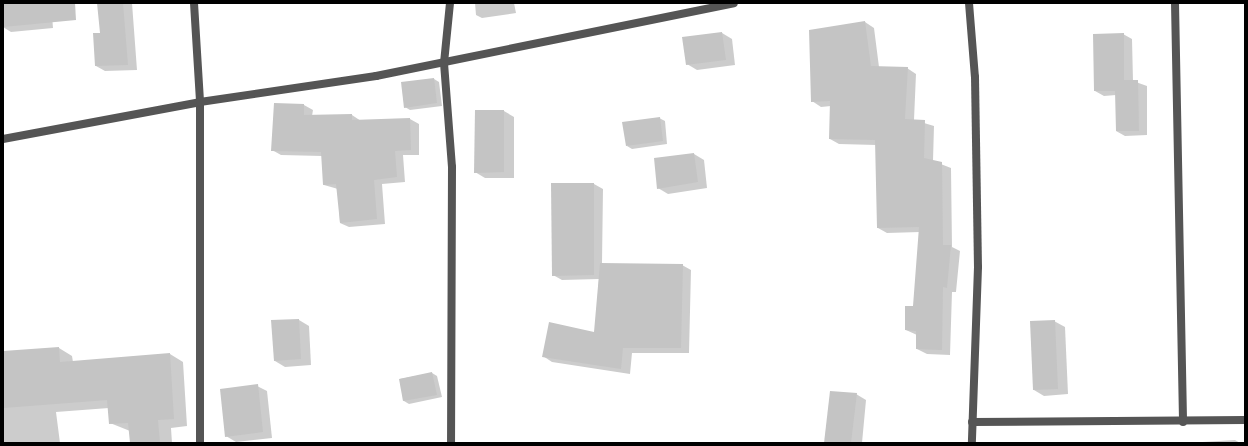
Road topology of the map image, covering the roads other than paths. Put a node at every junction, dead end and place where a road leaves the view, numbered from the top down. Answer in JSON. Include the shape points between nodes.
{"nodes":[{"id":1,"x":194,"y":3,"type":"edge"},
{"id":2,"x":450,"y":3,"type":"edge"},
{"id":3,"x":734,"y":3,"type":"edge"},
{"id":4,"x":969,"y":3,"type":"edge"},
{"id":5,"x":1175,"y":3,"type":"edge"},
{"id":6,"x":444,"y":63,"type":"junction"},
{"id":7,"x":200,"y":102,"type":"junction"},
{"id":8,"x":3,"y":139,"type":"edge"},
{"id":9,"x":1245,"y":420,"type":"edge"},
{"id":10,"x":972,"y":422,"type":"junction"},
{"id":11,"x":1183,"y":422,"type":"junction"},
{"id":12,"x":200,"y":443,"type":"edge"},
{"id":13,"x":451,"y":443,"type":"edge"},
{"id":14,"x":972,"y":443,"type":"edge"}],
"edges":[{"from":1,"to":7,"type":"street"},
{"from":2,"to":6,"type":"street"},
{"from":3,"to":6,"type":"street"},
{"from":4,"to":10,"type":"street","via":[[975,77],[978,267]]},
{"from":5,"to":11,"type":"street"},
{"from":6,"to":7,"type":"street"},
{"from":6,"to":13,"type":"street","via":[[452,175]]},
{"from":7,"to":8,"type":"street"},
{"from":7,"to":12,"type":"street"},
{"from":9,"to":11,"type":"street"},
{"from":10,"to":11,"type":"street"},
{"from":10,"to":14,"type":"street"}]}
